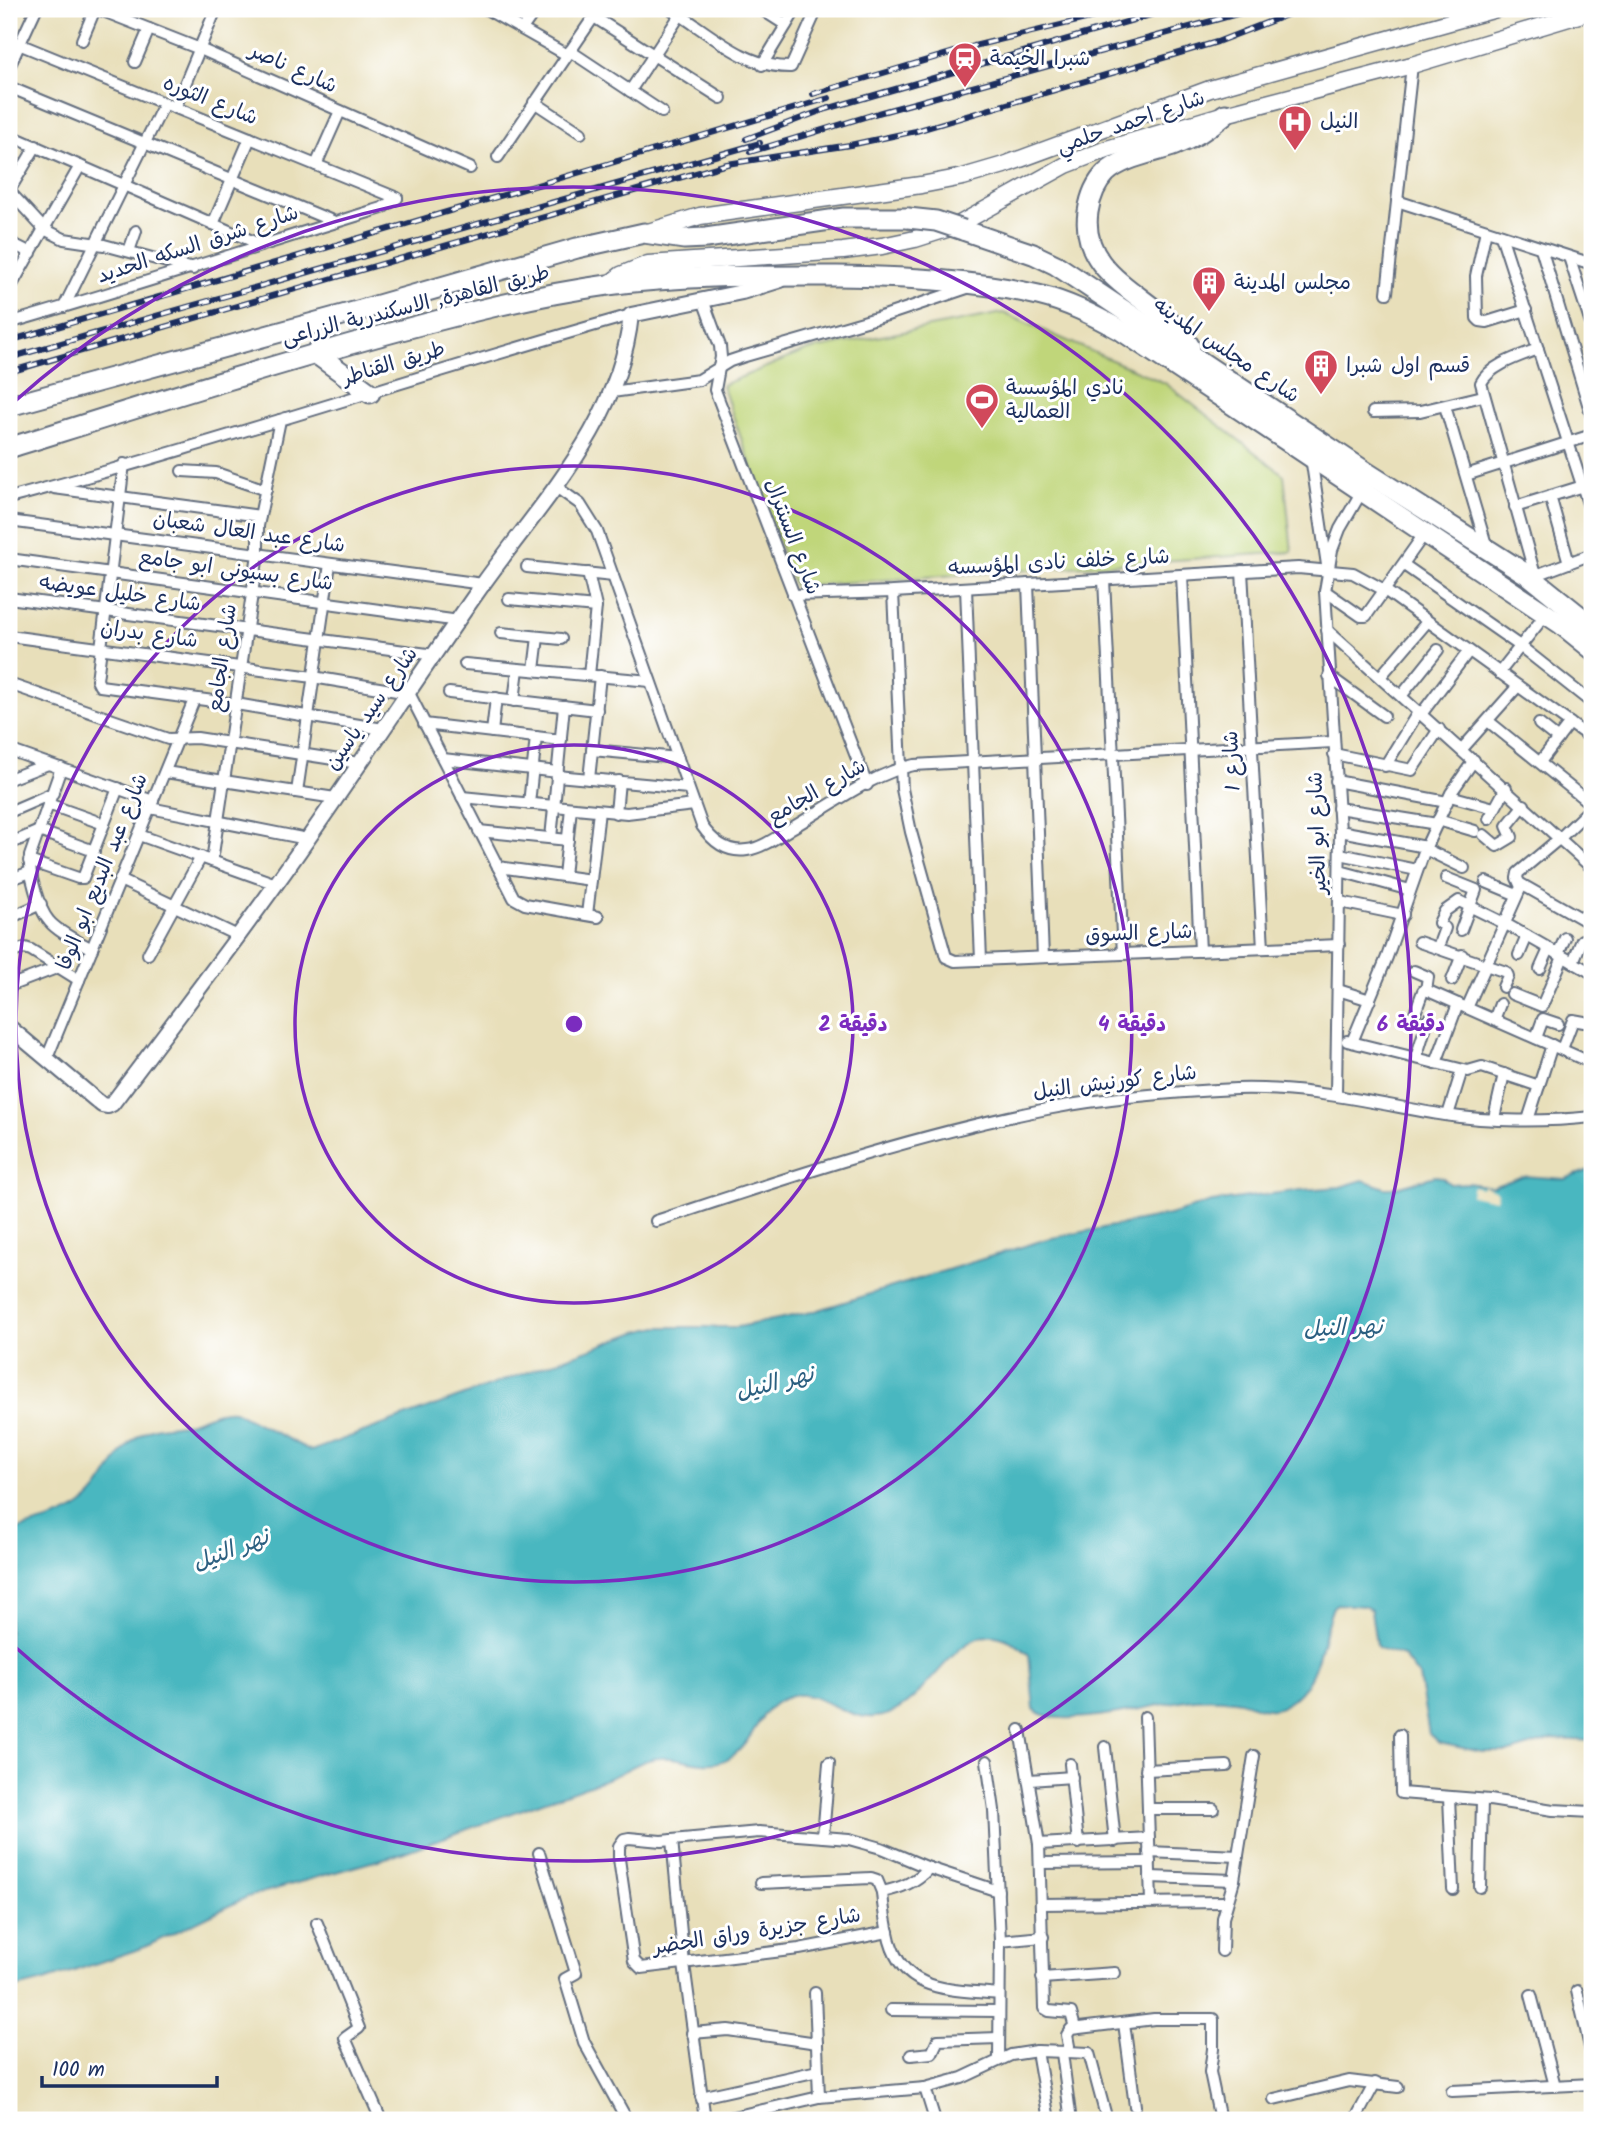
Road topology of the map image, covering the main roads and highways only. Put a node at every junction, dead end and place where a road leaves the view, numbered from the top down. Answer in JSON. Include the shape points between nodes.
{"nodes":[{"id":1,"x":1496,"y":9,"type":"edge"},
{"id":2,"x":1592,"y":11,"type":"edge"},
{"id":3,"x":1225,"y":114,"type":"junction"},
{"id":4,"x":963,"y":230,"type":"joint"},
{"id":5,"x":644,"y":233,"type":"junction"},
{"id":6,"x":608,"y":285,"type":"junction"},
{"id":7,"x":972,"y":286,"type":"joint"},
{"id":8,"x":315,"y":353,"type":"junction"},
{"id":9,"x":1195,"y":357,"type":"junction"},
{"id":10,"x":370,"y":393,"type":"road end"},
{"id":11,"x":9,"y":405,"type":"edge"},
{"id":12,"x":9,"y":448,"type":"edge"},
{"id":13,"x":1592,"y":626,"type":"edge"},
{"id":14,"x":1592,"y":649,"type":"edge"}],
"edges":[{"from":1,"to":5,"type":"main road","name":"شارع احمد حلمي","via":[[1210,89],[963,177],[700,216]]},
{"from":2,"to":3,"type":"main road","name":"شارع احمد حلمي"},
{"from":3,"to":6,"type":"main road","name":"شارع احمد حلمي","via":[[1066,165],[956,226],[915,239],[843,251],[648,264]]},
{"from":3,"to":9,"type":"highway","via":[[1190,138],[1106,173],[1093,193],[1088,216],[1093,249],[1101,264],[1174,326]]},
{"from":4,"to":5,"type":"highway","name":"طريق القاهرة, الاسكندرية الزراعى","bridge":true,"via":[[908,218],[844,218],[706,238]]},
{"from":4,"to":9,"type":"highway","name":"شارع مجلس المدينه","via":[[1056,265]]},
{"from":5,"to":11,"type":"highway","name":"طريق القاهرة, الاسكندرية الزراعى"},
{"from":6,"to":7,"type":"highway","name":"طريق القاهرة, الاسكندرية الزراعى","via":[[792,276],[921,279]]},
{"from":6,"to":8,"type":"highway","name":"طريق القاهرة, الاسكندرية الزراعى","via":[[482,309]]},
{"from":7,"to":14,"type":"highway","name":"شارع مجلس المدينه","via":[[1038,295],[1122,331]]},
{"from":8,"to":10,"type":"highway"},
{"from":8,"to":12,"type":"highway","name":"طريق القاهرة, الاسكندرية الزراعى"},
{"from":9,"to":13,"type":"highway","name":"شارع مجلس المدينه","via":[[1366,472],[1533,576]]}]}
